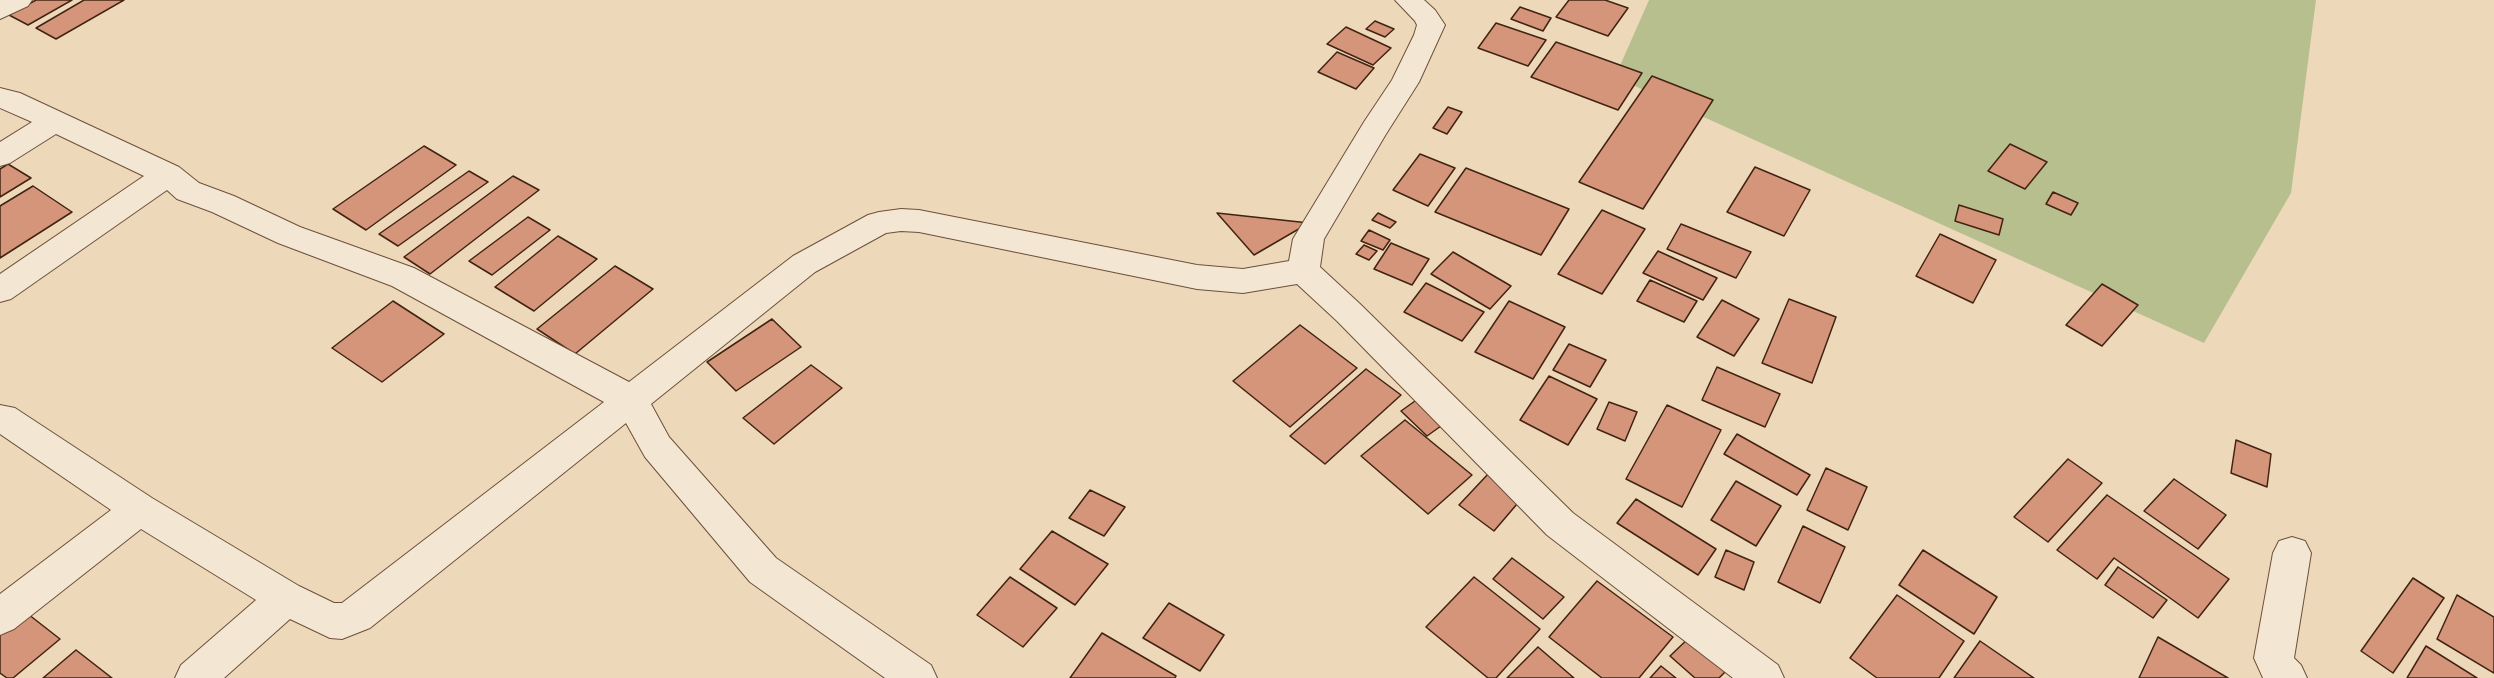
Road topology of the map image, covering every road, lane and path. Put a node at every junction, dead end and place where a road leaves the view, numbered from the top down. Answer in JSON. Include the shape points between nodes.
{"nodes":[{"id":1,"x":19,"y":0,"type":"edge"},
{"id":2,"x":1408,"y":0,"type":"edge"},
{"id":3,"x":0,"y":10,"type":"edge"},
{"id":4,"x":0,"y":98,"type":"edge"},
{"id":5,"x":54,"y":122,"type":"junction"},
{"id":6,"x":0,"y":156,"type":"edge"},
{"id":7,"x":168,"y":175,"type":"junction"},
{"id":8,"x":1303,"y":271,"type":"junction"},
{"id":9,"x":0,"y":290,"type":"edge"},
{"id":10,"x":631,"y":400,"type":"junction"},
{"id":11,"x":0,"y":420,"type":"edge"},
{"id":12,"x":140,"y":509,"type":"junction"},
{"id":13,"x":2292,"y":553,"type":"dead end"},
{"id":14,"x":286,"y":598,"type":"junction"},
{"id":15,"x":0,"y":617,"type":"edge"},
{"id":16,"x":195,"y":678,"type":"edge"},
{"id":17,"x":916,"y":678,"type":"edge"},
{"id":18,"x":1764,"y":678,"type":"edge"},
{"id":19,"x":2287,"y":678,"type":"edge"}],
"edges":[{"from":1,"to":3,"type":"street"},
{"from":2,"to":8,"type":"street","via":[[1426,16],[1431,25],[1428,35],[1405,82],[1313,231]]},
{"from":4,"to":5,"type":"street"},
{"from":5,"to":6,"type":"street"},
{"from":5,"to":7,"type":"street"},
{"from":7,"to":9,"type":"street"},
{"from":7,"to":10,"type":"street","via":[[188,191],[289,235],[403,277]]},
{"from":8,"to":10,"type":"street","via":[[1243,281],[1197,277],[919,221],[879,223],[804,264]]},
{"from":8,"to":18,"type":"street","via":[[1560,524]]},
{"from":10,"to":14,"type":"street","via":[[356,616],[330,620]]},
{"from":10,"to":17,"type":"street","via":[[657,447],[763,570]]},
{"from":11,"to":12,"type":"street","via":[[3,418]]},
{"from":12,"to":14,"type":"street"},
{"from":12,"to":15,"type":"street"},
{"from":13,"to":19,"type":"street","via":[[2274,658]]},
{"from":14,"to":16,"type":"street"}]}
